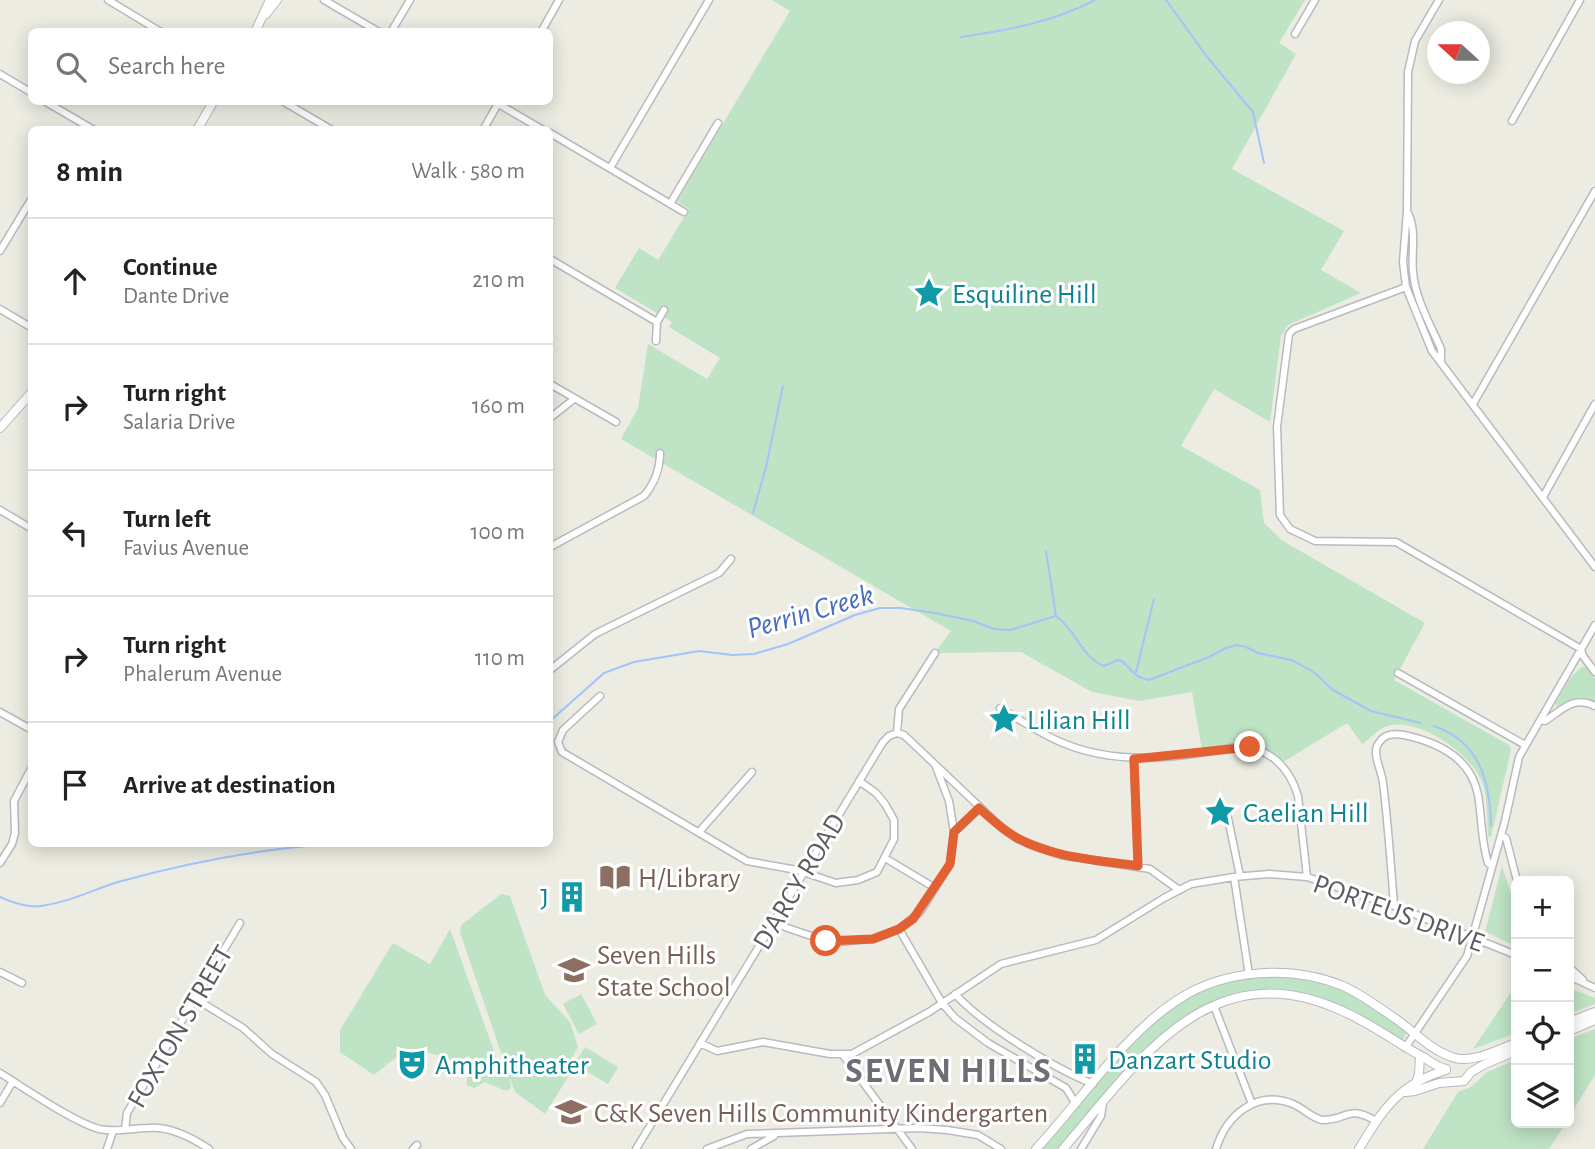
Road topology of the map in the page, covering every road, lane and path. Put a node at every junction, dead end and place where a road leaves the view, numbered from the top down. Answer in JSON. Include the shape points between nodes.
{"nodes":[{"id":1,"x":108,"y":0,"type":"edge"},
{"id":2,"x":270,"y":0,"type":"edge"},
{"id":3,"x":277,"y":0,"type":"edge"},
{"id":4,"x":324,"y":0,"type":"edge"},
{"id":5,"x":410,"y":0,"type":"edge"},
{"id":6,"x":559,"y":0,"type":"edge"},
{"id":7,"x":709,"y":0,"type":"edge"},
{"id":8,"x":1315,"y":0,"type":"edge"},
{"id":9,"x":1439,"y":0,"type":"edge"},
{"id":10,"x":1580,"y":0,"type":"edge"},
{"id":11,"x":263,"y":17,"type":"junction"},
{"id":12,"x":154,"y":28,"type":"edge"},
{"id":13,"x":257,"y":28,"type":"edge"},
{"id":14,"x":372,"y":28,"type":"edge"},
{"id":15,"x":393,"y":28,"type":"edge"},
{"id":16,"x":543,"y":28,"type":"edge"},
{"id":17,"x":1295,"y":34,"type":"dead end"},
{"id":18,"x":0,"y":74,"type":"edge"},
{"id":19,"x":28,"y":91,"type":"edge"},
{"id":20,"x":51,"y":105,"type":"edge"},
{"id":21,"x":211,"y":105,"type":"edge"},
{"id":22,"x":289,"y":105,"type":"edge"},
{"id":23,"x":496,"y":105,"type":"edge"},
{"id":24,"x":503,"y":105,"type":"edge"},
{"id":25,"x":78,"y":120,"type":"junction"},
{"id":26,"x":1512,"y":121,"type":"dead end"},
{"id":27,"x":718,"y":123,"type":"dead end"},
{"id":28,"x":74,"y":126,"type":"edge"},
{"id":29,"x":88,"y":126,"type":"edge"},
{"id":30,"x":199,"y":126,"type":"edge"},
{"id":31,"x":324,"y":126,"type":"edge"},
{"id":32,"x":485,"y":126,"type":"edge"},
{"id":33,"x":537,"y":126,"type":"edge"},
{"id":34,"x":553,"y":135,"type":"edge"},
{"id":35,"x":610,"y":168,"type":"junction"},
{"id":36,"x":1595,"y":191,"type":"edge"},
{"id":37,"x":670,"y":204,"type":"junction"},
{"id":38,"x":28,"y":205,"type":"edge"},
{"id":39,"x":1407,"y":211,"type":"junction"},
{"id":40,"x":684,"y":212,"type":"dead end"},
{"id":41,"x":0,"y":251,"type":"edge"},
{"id":42,"x":553,"y":260,"type":"edge"},
{"id":43,"x":1406,"y":287,"type":"junction"},
{"id":44,"x":0,"y":309,"type":"edge"},
{"id":45,"x":664,"y":310,"type":"dead end"},
{"id":46,"x":657,"y":322,"type":"junction"},
{"id":47,"x":28,"y":326,"type":"edge"},
{"id":48,"x":656,"y":341,"type":"dead end"},
{"id":49,"x":1441,"y":362,"type":"junction"},
{"id":50,"x":553,"y":386,"type":"edge"},
{"id":51,"x":574,"y":399,"type":"junction"},
{"id":52,"x":28,"y":401,"type":"edge"},
{"id":53,"x":1473,"y":404,"type":"junction"},
{"id":54,"x":1595,"y":404,"type":"edge"},
{"id":55,"x":553,"y":416,"type":"edge"},
{"id":56,"x":616,"y":422,"type":"dead end"},
{"id":57,"x":0,"y":428,"type":"edge"},
{"id":58,"x":660,"y":453,"type":"dead end"},
{"id":59,"x":1543,"y":497,"type":"junction"},
{"id":60,"x":0,"y":510,"type":"edge"},
{"id":61,"x":28,"y":526,"type":"edge"},
{"id":62,"x":553,"y":545,"type":"edge"},
{"id":63,"x":731,"y":559,"type":"dead end"},
{"id":64,"x":1595,"y":566,"type":"edge"},
{"id":65,"x":1595,"y":625,"type":"edge"},
{"id":66,"x":1581,"y":649,"type":"junction"},
{"id":67,"x":935,"y":653,"type":"dead end"},
{"id":68,"x":553,"y":668,"type":"edge"},
{"id":69,"x":1595,"y":672,"type":"edge"},
{"id":70,"x":1398,"y":673,"type":"dead end"},
{"id":71,"x":600,"y":696,"type":"dead end"},
{"id":72,"x":1595,"y":706,"type":"edge"},
{"id":73,"x":1000,"y":708,"type":"dead end"},
{"id":74,"x":0,"y":712,"type":"edge"},
{"id":75,"x":1541,"y":720,"type":"junction"},
{"id":76,"x":28,"y":728,"type":"edge"},
{"id":77,"x":897,"y":733,"type":"junction"},
{"id":78,"x":1525,"y":745,"type":"junction"},
{"id":79,"x":1134,"y":759,"type":"junction"},
{"id":80,"x":934,"y":763,"type":"junction"},
{"id":81,"x":752,"y":772,"type":"dead end"},
{"id":82,"x":28,"y":775,"type":"edge"},
{"id":83,"x":859,"y":781,"type":"junction"},
{"id":84,"x":979,"y":808,"type":"junction"},
{"id":85,"x":1226,"y":809,"type":"dead end"},
{"id":86,"x":699,"y":832,"type":"junction"},
{"id":87,"x":954,"y":832,"type":"junction"},
{"id":88,"x":1501,"y":835,"type":"junction"},
{"id":89,"x":885,"y":858,"type":"junction"},
{"id":90,"x":0,"y":863,"type":"edge"},
{"id":91,"x":1138,"y":866,"type":"junction"},
{"id":92,"x":1492,"y":866,"type":"junction"},
{"id":93,"x":804,"y":872,"type":"junction"},
{"id":94,"x":1237,"y":876,"type":"junction"},
{"id":95,"x":1516,"y":876,"type":"edge"},
{"id":96,"x":1307,"y":877,"type":"junction"},
{"id":97,"x":935,"y":888,"type":"junction"},
{"id":98,"x":1180,"y":890,"type":"junction"},
{"id":99,"x":1394,"y":906,"type":"junction"},
{"id":100,"x":240,"y":923,"type":"dead end"},
{"id":101,"x":772,"y":923,"type":"junction"},
{"id":102,"x":899,"y":929,"type":"junction"},
{"id":103,"x":1473,"y":939,"type":"junction"},
{"id":104,"x":1511,"y":953,"type":"edge"},
{"id":105,"x":0,"y":972,"type":"edge"},
{"id":106,"x":1574,"y":972,"type":"edge"},
{"id":107,"x":1249,"y":975,"type":"junction"},
{"id":108,"x":1574,"y":978,"type":"edge"},
{"id":109,"x":22,"y":983,"type":"dead end"},
{"id":110,"x":1587,"y":984,"type":"junction"},
{"id":111,"x":1595,"y":988,"type":"edge"},
{"id":112,"x":955,"y":994,"type":"junction"},
{"id":113,"x":195,"y":999,"type":"junction"},
{"id":114,"x":942,"y":1003,"type":"junction"},
{"id":115,"x":1214,"y":1006,"type":"junction"},
{"id":116,"x":1595,"y":1012,"type":"edge"},
{"id":117,"x":1595,"y":1020,"type":"edge"},
{"id":118,"x":1574,"y":1021,"type":"edge"},
{"id":119,"x":1574,"y":1029,"type":"edge"},
{"id":120,"x":1416,"y":1033,"type":"junction"},
{"id":121,"x":700,"y":1043,"type":"junction"},
{"id":122,"x":1511,"y":1044,"type":"edge"},
{"id":123,"x":1405,"y":1048,"type":"junction"},
{"id":124,"x":1511,"y":1053,"type":"edge"},
{"id":125,"x":843,"y":1055,"type":"junction"},
{"id":126,"x":1420,"y":1056,"type":"junction"},
{"id":127,"x":1460,"y":1059,"type":"junction"},
{"id":128,"x":1446,"y":1070,"type":"junction"},
{"id":129,"x":1471,"y":1072,"type":"junction"},
{"id":130,"x":0,"y":1073,"type":"edge"},
{"id":131,"x":13,"y":1081,"type":"junction"},
{"id":132,"x":1452,"y":1081,"type":"junction"},
{"id":133,"x":1093,"y":1084,"type":"junction"},
{"id":134,"x":1416,"y":1084,"type":"junction"},
{"id":135,"x":1406,"y":1092,"type":"junction"},
{"id":136,"x":0,"y":1103,"type":"edge"},
{"id":137,"x":1103,"y":1103,"type":"junction"},
{"id":138,"x":1076,"y":1104,"type":"junction"},
{"id":139,"x":1252,"y":1104,"type":"junction"},
{"id":140,"x":1376,"y":1121,"type":"junction"},
{"id":141,"x":125,"y":1130,"type":"junction"},
{"id":142,"x":898,"y":1130,"type":"junction"},
{"id":143,"x":113,"y":1131,"type":"junction"},
{"id":144,"x":777,"y":1134,"type":"junction"},
{"id":145,"x":107,"y":1149,"type":"edge"},
{"id":146,"x":209,"y":1149,"type":"edge"},
{"id":147,"x":351,"y":1149,"type":"edge"},
{"id":148,"x":636,"y":1149,"type":"edge"},
{"id":149,"x":710,"y":1149,"type":"edge"},
{"id":150,"x":751,"y":1149,"type":"edge"},
{"id":151,"x":912,"y":1149,"type":"edge"},
{"id":152,"x":1000,"y":1149,"type":"edge"},
{"id":153,"x":1036,"y":1149,"type":"edge"},
{"id":154,"x":1063,"y":1149,"type":"edge"},
{"id":155,"x":1081,"y":1149,"type":"edge"},
{"id":156,"x":1216,"y":1149,"type":"edge"},
{"id":157,"x":1359,"y":1149,"type":"edge"}],
"edges":[{"from":1,"to":12,"type":"street"},
{"from":2,"to":11,"type":"main road"},
{"from":3,"to":11,"type":"main road"},
{"from":4,"to":14,"type":"street"},
{"from":5,"to":15,"type":"street"},
{"from":6,"to":16,"type":"street"},
{"from":7,"to":35,"type":"street"},
{"from":8,"to":17,"type":"street"},
{"from":9,"to":39,"type":"street","via":[[1409,58]]},
{"from":10,"to":26,"type":"street"},
{"from":11,"to":13,"type":"main road"},
{"from":18,"to":19,"type":"street"},
{"from":20,"to":25,"type":"street"},
{"from":21,"to":30,"type":"main road"},
{"from":22,"to":31,"type":"street"},
{"from":23,"to":32,"type":"street"},
{"from":24,"to":33,"type":"street"},
{"from":25,"to":28,"type":"street"},
{"from":25,"to":29,"type":"street"},
{"from":27,"to":37,"type":"street"},
{"from":34,"to":35,"type":"street"},
{"from":35,"to":37,"type":"street"},
{"from":36,"to":53,"type":"street"},
{"from":37,"to":40,"type":"street"},
{"from":38,"to":41,"type":"street"},
{"from":39,"to":43,"type":"street"},
{"from":39,"to":49,"type":"street","via":[[1412,222],[1415,285],[1441,349]]},
{"from":42,"to":46,"type":"street"},
{"from":43,"to":49,"type":"street"},
{"from":43,"to":66,"type":"street","via":[[1339,310],[1289,334],[1276,427],[1280,515],[1290,529],[1315,541],[1396,542]]},
{"from":44,"to":47,"type":"street"},
{"from":45,"to":46,"type":"street"},
{"from":46,"to":48,"type":"street"},
{"from":49,"to":53,"type":"street"},
{"from":50,"to":51,"type":"street"},
{"from":51,"to":55,"type":"street"},
{"from":51,"to":56,"type":"street"},
{"from":52,"to":57,"type":"main road"},
{"from":53,"to":59,"type":"street"},
{"from":54,"to":59,"type":"street"},
{"from":58,"to":62,"type":"street","via":[[644,496]]},
{"from":59,"to":64,"type":"street"},
{"from":60,"to":61,"type":"street"},
{"from":63,"to":68,"type":"street","via":[[719,573],[595,634]]},
{"from":65,"to":66,"type":"street"},
{"from":66,"to":69,"type":"street"},
{"from":66,"to":75,"type":"street"},
{"from":67,"to":77,"type":"street","via":[[899,709]]},
{"from":70,"to":78,"type":"street"},
{"from":71,"to":86,"type":"street","via":[[563,730],[559,748]]},
{"from":72,"to":75,"type":"street","via":[[1578,701]]},
{"from":73,"to":79,"type":"street","via":[[1061,743]]},
{"from":74,"to":76,"type":"street"},
{"from":75,"to":78,"type":"street"},
{"from":77,"to":80,"type":"street"},
{"from":77,"to":83,"type":"street","name":"D'ARCY ROAD","via":[[883,742]]},
{"from":78,"to":88,"type":"street","via":[[1513,776]]},
{"from":79,"to":91,"type":"street"},
{"from":79,"to":96,"type":"street","via":[[1250,747],[1274,757],[1289,773],[1298,796]]},
{"from":80,"to":84,"type":"street"},
{"from":80,"to":87,"type":"street","via":[[951,807]]},
{"from":81,"to":86,"type":"street"},
{"from":82,"to":90,"type":"street","via":[[14,801],[12,844]]},
{"from":83,"to":89,"type":"street","via":[[876,793],[894,820],[894,839]]},
{"from":83,"to":93,"type":"street","name":"D'ARCY ROAD"},
{"from":84,"to":87,"type":"street"},
{"from":84,"to":91,"type":"street","via":[[1020,840],[1061,855]]},
{"from":85,"to":94,"type":"street"},
{"from":86,"to":93,"type":"street","via":[[747,861]]},
{"from":87,"to":97,"type":"street","via":[[952,859]]},
{"from":88,"to":92,"type":"street"},
{"from":88,"to":95,"type":"street","via":[[1506,838]]},
{"from":89,"to":93,"type":"street","via":[[877,872],[858,880],[836,883]]},
{"from":89,"to":97,"type":"street"},
{"from":91,"to":98,"type":"street"},
{"from":92,"to":99,"type":"street","via":[[1483,846],[1478,793],[1459,760],[1426,740],[1386,735],[1376,748]]},
{"from":92,"to":103,"type":"street"},
{"from":93,"to":101,"type":"street","name":"D'ARCY ROAD"},
{"from":94,"to":96,"type":"street","name":"PORTEUS DRIVE"},
{"from":94,"to":98,"type":"street","name":"PORTEUS DRIVE","via":[[1204,880]]},
{"from":94,"to":107,"type":"street"},
{"from":96,"to":99,"type":"street","name":"PORTEUS DRIVE"},
{"from":97,"to":102,"type":"street","via":[[919,912]]},
{"from":98,"to":112,"type":"street","name":"PORTEUS DRIVE","via":[[1096,940],[1009,960]]},
{"from":99,"to":103,"type":"street","name":"PORTEUS DRIVE"},
{"from":100,"to":113,"type":"street","name":"FOXTON STREET"},
{"from":101,"to":102,"type":"street","via":[[836,942],[873,939]]},
{"from":101,"to":121,"type":"street","name":"D'ARCY ROAD"},
{"from":102,"to":114,"type":"street"},
{"from":103,"to":104,"type":"street","name":"PORTEUS DRIVE"},
{"from":103,"to":120,"type":"street","via":[[1467,956]]},
{"from":105,"to":109,"type":"street"},
{"from":106,"to":110,"type":"street"},
{"from":107,"to":120,"type":"main road","via":[[1292,974],[1336,983]]},
{"from":107,"to":133,"type":"main road","via":[[1215,981],[1168,1005],[1145,1024]]},
{"from":108,"to":110,"type":"street"},
{"from":110,"to":111,"type":"street"},
{"from":112,"to":114,"type":"street","name":"PORTEUS DRIVE"},
{"from":112,"to":133,"type":"street","via":[[996,1028]]},
{"from":113,"to":141,"type":"street","name":"FOXTON STREET","via":[[127,1113]]},
{"from":113,"to":147,"type":"street","via":[[316,1082]]},
{"from":114,"to":125,"type":"street","name":"PORTEUS DRIVE","via":[[862,1050]]},
{"from":114,"to":138,"type":"street","via":[[988,1043],[1069,1090]]},
{"from":115,"to":123,"type":"main road","via":[[1263,994],[1303,997],[1348,1013]]},
{"from":115,"to":137,"type":"main road","via":[[1189,1017],[1160,1040]]},
{"from":115,"to":139,"type":"street"},
{"from":116,"to":118,"type":"main road"},
{"from":117,"to":119,"type":"main road"},
{"from":120,"to":123,"type":"street"},
{"from":120,"to":127,"type":"main road"},
{"from":121,"to":125,"type":"street","via":[[717,1051],[763,1042]]},
{"from":121,"to":148,"type":"street","name":"D'ARCY ROAD"},
{"from":122,"to":127,"type":"main road"},
{"from":123,"to":126,"type":"main road"},
{"from":124,"to":129,"type":"main road"},
{"from":125,"to":142,"type":"street"},
{"from":126,"to":128,"type":"main road"},
{"from":126,"to":134,"type":"main road"},
{"from":127,"to":128,"type":"main road","via":[[1449,1062]]},
{"from":127,"to":129,"type":"main road","via":[[1470,1065]]},
{"from":128,"to":132,"type":"main road"},
{"from":128,"to":134,"type":"main road"},
{"from":129,"to":132,"type":"main road","via":[[1464,1081]]},
{"from":130,"to":131,"type":"street"},
{"from":131,"to":136,"type":"street"},
{"from":131,"to":143,"type":"street","via":[[90,1126]]},
{"from":132,"to":135,"type":"main road"},
{"from":133,"to":138,"type":"main road"},
{"from":134,"to":135,"type":"main road"},
{"from":135,"to":140,"type":"main road","via":[[1393,1099]]},
{"from":137,"to":154,"type":"main road"},
{"from":137,"to":155,"type":"street","via":[[1101,1116]]},
{"from":138,"to":153,"type":"main road"},
{"from":139,"to":140,"type":"street","via":[[1289,1102],[1322,1121],[1354,1112]]},
{"from":139,"to":156,"type":"street","via":[[1231,1118]]},
{"from":140,"to":157,"type":"main road"},
{"from":141,"to":143,"type":"street"},
{"from":141,"to":146,"type":"street","via":[[169,1130]]},
{"from":142,"to":144,"type":"street"},
{"from":142,"to":151,"type":"street"},
{"from":142,"to":152,"type":"street","via":[[963,1132],[978,1135]]},
{"from":143,"to":145,"type":"street","name":"FOXTON STREET"},
{"from":144,"to":149,"type":"street","via":[[739,1135]]},
{"from":144,"to":150,"type":"street"}]}
